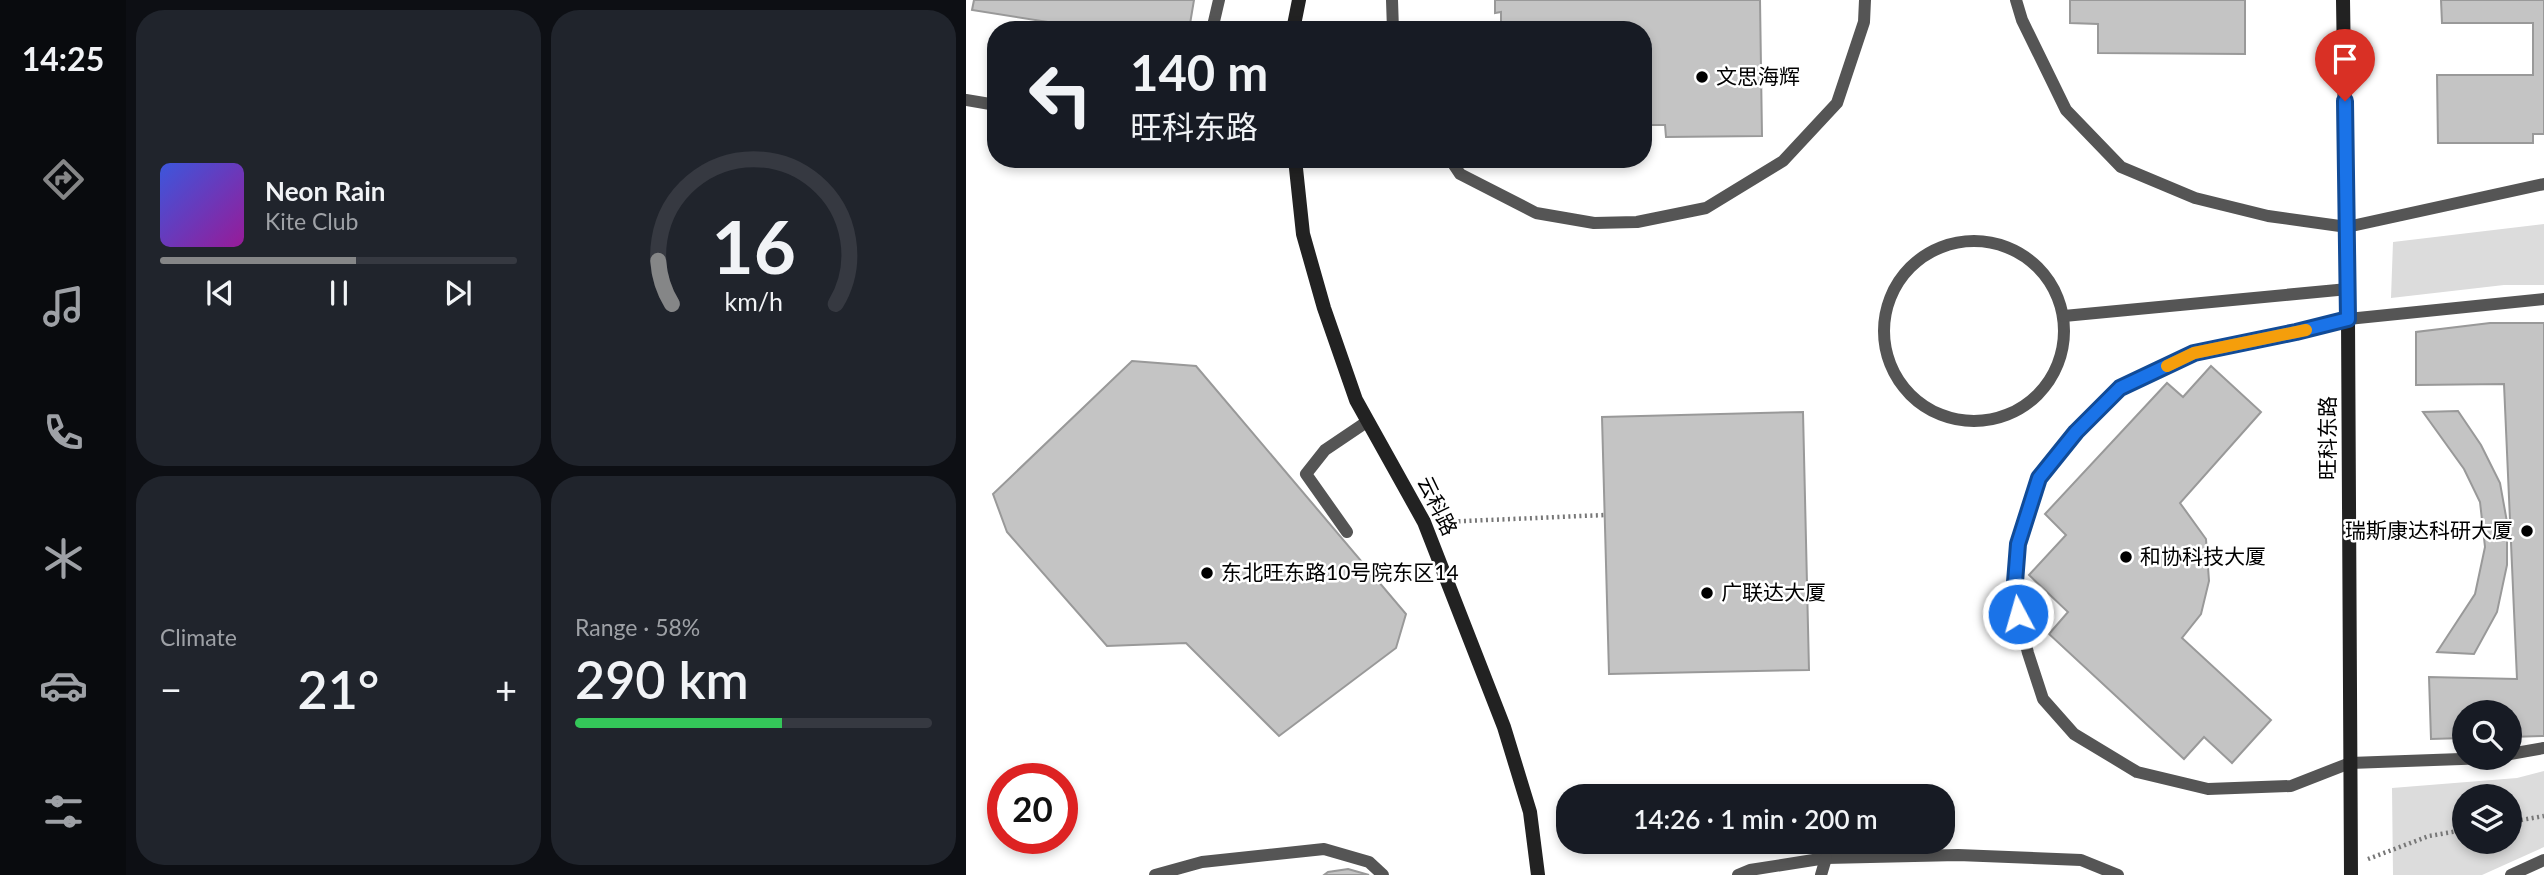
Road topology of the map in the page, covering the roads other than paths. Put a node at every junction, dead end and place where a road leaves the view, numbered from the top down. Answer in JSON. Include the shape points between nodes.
{"nodes":[{"id":1,"x":1219,"y":0,"type":"edge"},
{"id":2,"x":1299,"y":0,"type":"edge"},
{"id":3,"x":1392,"y":0,"type":"edge"},
{"id":4,"x":1865,"y":0,"type":"edge"},
{"id":5,"x":2016,"y":0,"type":"edge"},
{"id":6,"x":2343,"y":0,"type":"edge"},
{"id":7,"x":1214,"y":21,"type":"edge"},
{"id":8,"x":1295,"y":21,"type":"edge"},
{"id":9,"x":1393,"y":21,"type":"edge"},
{"id":10,"x":966,"y":100,"type":"edge"},
{"id":11,"x":987,"y":104,"type":"edge"},
{"id":12,"x":1296,"y":168,"type":"edge"},
{"id":13,"x":1456,"y":168,"type":"edge"},
{"id":14,"x":2544,"y":184,"type":"edge"},
{"id":15,"x":2347,"y":228,"type":"junction"},
{"id":16,"x":2348,"y":289,"type":"junction"},
{"id":17,"x":2544,"y":299,"type":"edge"},
{"id":18,"x":2064,"y":316,"type":"junction"},
{"id":19,"x":2348,"y":319,"type":"junction"},
{"id":20,"x":1367,"y":421,"type":"junction"},
{"id":21,"x":1346,"y":532,"type":"dead end"},
{"id":22,"x":2544,"y":748,"type":"edge"},
{"id":23,"x":2522,"y":752,"type":"edge"},
{"id":24,"x":2452,"y":759,"type":"edge"},
{"id":25,"x":2350,"y":763,"type":"junction"},
{"id":26,"x":1826,"y":858,"type":"junction"},
{"id":27,"x":2544,"y":860,"type":"edge"},
{"id":28,"x":2351,"y":870,"type":"edge"},
{"id":29,"x":1155,"y":875,"type":"edge"},
{"id":30,"x":1383,"y":875,"type":"edge"},
{"id":31,"x":1538,"y":875,"type":"edge"},
{"id":32,"x":1738,"y":875,"type":"edge"},
{"id":33,"x":1821,"y":875,"type":"edge"},
{"id":34,"x":2118,"y":875,"type":"edge"},
{"id":35,"x":2511,"y":875,"type":"edge"}],
"edges":[{"from":1,"to":7,"type":"lane"},
{"from":2,"to":8,"type":"street"},
{"from":3,"to":9,"type":"lane"},
{"from":4,"to":13,"type":"lane","via":[[1864,22],[1837,103],[1783,161],[1706,208],[1637,222],[1594,223],[1536,213]]},
{"from":5,"to":15,"type":"lane","via":[[2066,110],[2122,167],[2195,198],[2268,216]]},
{"from":6,"to":15,"type":"street","name":"旺科东路"},
{"from":10,"to":11,"type":"lane"},
{"from":12,"to":20,"type":"street","name":"云科路","via":[[1303,234],[1324,308]]},
{"from":14,"to":15,"type":"lane"},
{"from":15,"to":16,"type":"street","name":"旺科东路"},
{"from":16,"to":18,"type":"lane"},
{"from":16,"to":19,"type":"street","name":"旺科东路"},
{"from":17,"to":19,"type":"lane"},
{"from":18,"to":18,"type":"lane","via":[[2064,346],[2055,373],[2031,402],[2015,413],[1988,421],[1959,421],[1932,412],[1909,395],[1892,369],[1884,340],[1886,309],[1899,281],[1920,259],[1947,245],[1978,241],[2008,247],[2034,263],[2054,287]]},
{"from":19,"to":25,"type":"street","name":"旺科东路"},
{"from":19,"to":25,"type":"lane","via":[[2194,353],[2120,388],[2039,478],[2018,544],[2014,595],[2043,699],[2074,734],[2137,772],[2208,789],[2291,786]]},
{"from":20,"to":21,"type":"lane","via":[[1325,450],[1306,474]]},
{"from":20,"to":31,"type":"street","name":"云科路","via":[[1424,522],[1504,727],[1530,812]]},
{"from":22,"to":23,"type":"lane"},
{"from":24,"to":25,"type":"lane"},
{"from":25,"to":28,"type":"street","name":"旺科东路"},
{"from":26,"to":32,"type":"lane"},
{"from":26,"to":33,"type":"lane"},
{"from":26,"to":34,"type":"lane","via":[[1958,855],[2081,860]]},
{"from":27,"to":35,"type":"lane"},
{"from":29,"to":30,"type":"lane","via":[[1202,862],[1324,849],[1369,862]]}]}
